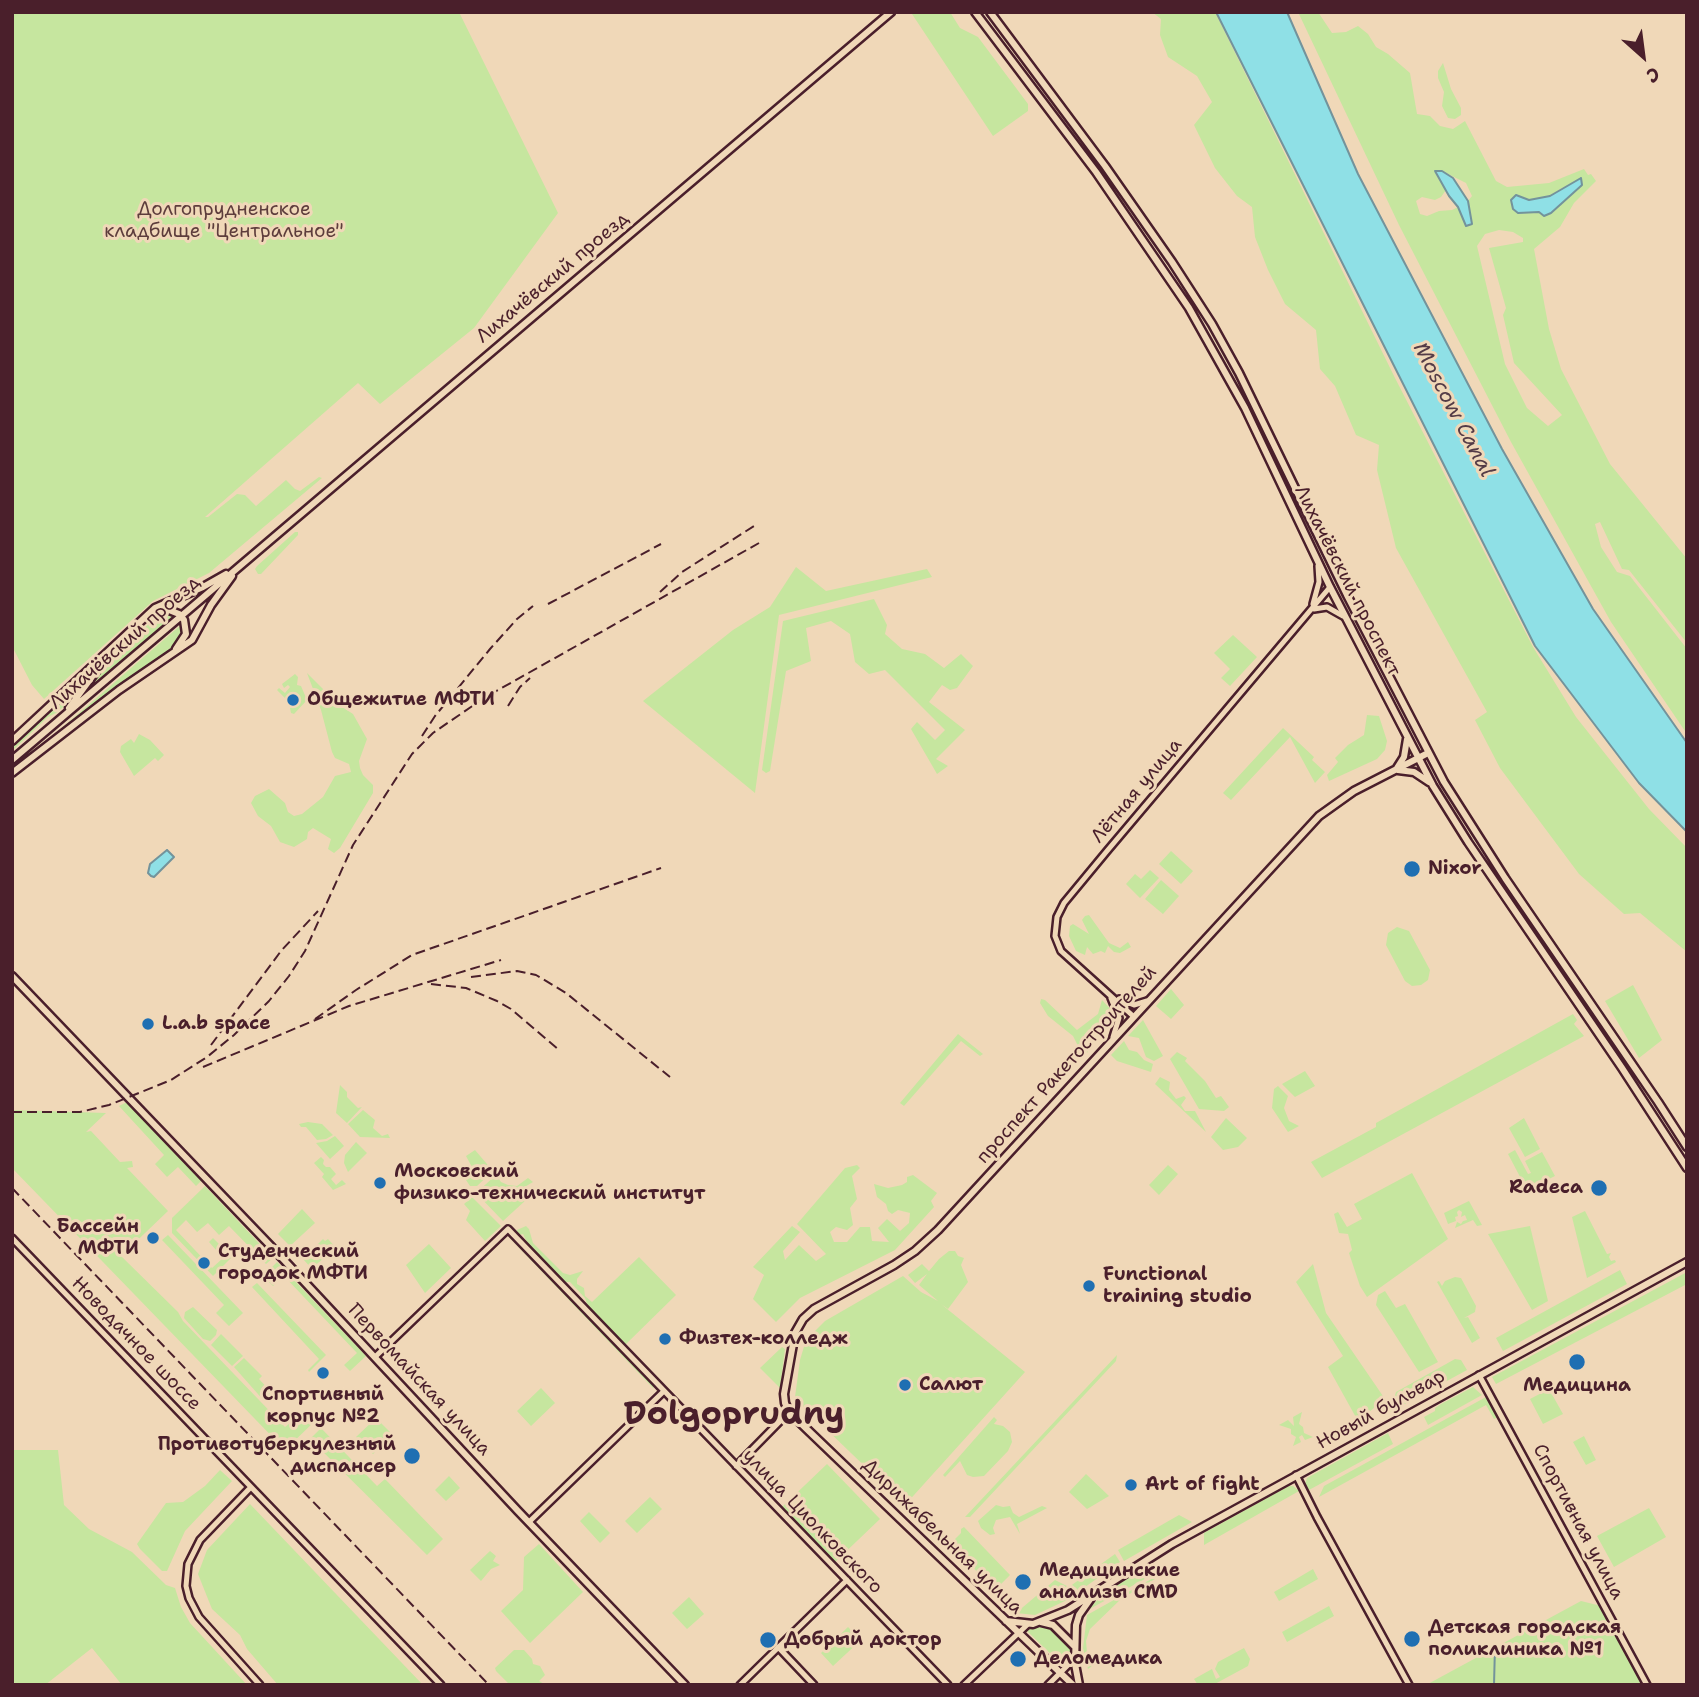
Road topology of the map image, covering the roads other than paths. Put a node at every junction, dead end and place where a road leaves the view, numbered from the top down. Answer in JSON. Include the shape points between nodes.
{"nodes":[{"id":1,"x":891,"y":12,"type":"edge"},
{"id":2,"x":975,"y":12,"type":"edge"},
{"id":3,"x":990,"y":12,"type":"edge"},
{"id":4,"x":1318,"y":561,"type":"junction"},
{"id":5,"x":237,"y":568,"type":"junction"},
{"id":6,"x":1338,"y":576,"type":"junction"},
{"id":7,"x":1330,"y":587,"type":"junction"},
{"id":8,"x":1311,"y":610,"type":"junction"},
{"id":9,"x":181,"y":616,"type":"junction"},
{"id":10,"x":145,"y":617,"type":"junction"},
{"id":11,"x":1347,"y":619,"type":"junction"},
{"id":12,"x":115,"y":645,"type":"junction"},
{"id":13,"x":168,"y":657,"type":"junction"},
{"id":14,"x":57,"y":722,"type":"junction"},
{"id":15,"x":1406,"y":735,"type":"junction"},
{"id":16,"x":12,"y":741,"type":"edge"},
{"id":17,"x":1428,"y":753,"type":"junction"},
{"id":18,"x":1418,"y":758,"type":"junction"},
{"id":19,"x":12,"y":762,"type":"edge"},
{"id":20,"x":1396,"y":769,"type":"junction"},
{"id":21,"x":12,"y":775,"type":"edge"},
{"id":22,"x":1433,"y":786,"type":"junction"},
{"id":23,"x":12,"y":976,"type":"edge"},
{"id":24,"x":1110,"y":995,"type":"junction"},
{"id":25,"x":1147,"y":1001,"type":"junction"},
{"id":26,"x":1133,"y":1016,"type":"junction"},
{"id":27,"x":1113,"y":1037,"type":"junction"},
{"id":28,"x":1687,"y":1147,"type":"edge"},
{"id":29,"x":1687,"y":1168,"type":"edge"},
{"id":30,"x":12,"y":1238,"type":"edge"},
{"id":31,"x":1686,"y":1262,"type":"edge"},
{"id":32,"x":375,"y":1357,"type":"junction"},
{"id":33,"x":1479,"y":1375,"type":"junction"},
{"id":34,"x":664,"y":1391,"type":"junction"},
{"id":35,"x":789,"y":1412,"type":"junction"},
{"id":36,"x":736,"y":1465,"type":"junction"},
{"id":37,"x":1296,"y":1475,"type":"junction"},
{"id":38,"x":251,"y":1488,"type":"junction"},
{"id":39,"x":529,"y":1522,"type":"junction"},
{"id":40,"x":847,"y":1580,"type":"junction"},
{"id":41,"x":1097,"y":1592,"type":"junction"},
{"id":42,"x":1006,"y":1621,"type":"junction"},
{"id":43,"x":1041,"y":1622,"type":"junction"},
{"id":44,"x":1028,"y":1625,"type":"junction"},
{"id":45,"x":1018,"y":1632,"type":"junction"},
{"id":46,"x":778,"y":1647,"type":"junction"},
{"id":47,"x":1075,"y":1647,"type":"junction"},
{"id":48,"x":1075,"y":1658,"type":"junction"},
{"id":49,"x":1061,"y":1672,"type":"junction"},
{"id":50,"x":260,"y":1685,"type":"edge"},
{"id":51,"x":441,"y":1685,"type":"edge"},
{"id":52,"x":685,"y":1685,"type":"edge"},
{"id":53,"x":740,"y":1685,"type":"edge"},
{"id":54,"x":814,"y":1685,"type":"edge"},
{"id":55,"x":948,"y":1685,"type":"edge"},
{"id":56,"x":964,"y":1685,"type":"edge"},
{"id":57,"x":1048,"y":1685,"type":"edge"},
{"id":58,"x":1073,"y":1685,"type":"edge"},
{"id":59,"x":1079,"y":1685,"type":"edge"},
{"id":60,"x":1409,"y":1685,"type":"edge"},
{"id":61,"x":1647,"y":1685,"type":"edge"}],
"edges":[{"from":1,"to":5,"type":"main road","name":"Лихачёвский проезд"},
{"from":2,"to":4,"type":"main road","name":"Лихачёвский проспект","via":[[1096,172],[1189,308],[1245,408]]},
{"from":3,"to":6,"type":"main road","name":"Лихачёвский проспект","via":[[1105,166],[1212,324]]},
{"from":4,"to":7,"type":"main road","name":"Лихачёвский проспект"},
{"from":4,"to":8,"type":"street"},
{"from":5,"to":9,"type":"main road","name":"Лихачёвский проезд"},
{"from":5,"to":10,"type":"main road","name":"Лихачёвский проезд","via":[[161,604]]},
{"from":5,"to":13,"type":"main road","name":"Лихачёвский проезд","via":[[197,634]]},
{"from":6,"to":7,"type":"main road"},
{"from":6,"to":17,"type":"main road","name":"Лихачёвский проспект"},
{"from":7,"to":8,"type":"street","name":"Лётная улица"},
{"from":7,"to":11,"type":"main road","name":"Лихачёвский проспект"},
{"from":8,"to":11,"type":"street","via":[[1327,607]]},
{"from":8,"to":24,"type":"street","name":"Лётная улица","via":[[1060,910],[1055,929],[1059,948]]},
{"from":9,"to":10,"type":"main road","via":[[163,610]]},
{"from":9,"to":13,"type":"main road","via":[[186,634]]},
{"from":9,"to":14,"type":"main road","name":"Лихачёвский проезд"},
{"from":10,"to":12,"type":"main road","name":"Лихачёвский проезд"},
{"from":11,"to":15,"type":"main road","name":"Лихачёвский проспект"},
{"from":12,"to":14,"type":"main road"},
{"from":12,"to":16,"type":"main road"},
{"from":13,"to":21,"type":"main road","name":"Лихачёвский проезд"},
{"from":14,"to":19,"type":"main road","name":"Лихачёвский проезд"},
{"from":15,"to":18,"type":"main road","name":"Лихачёвский проспект"},
{"from":15,"to":20,"type":"main road","via":[[1404,757]]},
{"from":17,"to":18,"type":"main road","name":"проспект Ракетостроителей"},
{"from":17,"to":28,"type":"main road","name":"Лихачёвский проспект","via":[[1493,860]]},
{"from":18,"to":20,"type":"main road","name":"проспект Ракетостроителей"},
{"from":18,"to":22,"type":"main road","name":"Лихачёвский проспект"},
{"from":20,"to":22,"type":"main road","via":[[1414,772]]},
{"from":20,"to":25,"type":"main road","name":"проспект Ракетостроителей","via":[[1319,816]]},
{"from":22,"to":29,"type":"main road","name":"Лихачёвский проспект"},
{"from":23,"to":32,"type":"main road","name":"Первомайская улица"},
{"from":24,"to":25,"type":"street","via":[[1129,1004]]},
{"from":24,"to":26,"type":"street","name":"Лётная улица"},
{"from":24,"to":27,"type":"street","via":[[1119,1018]]},
{"from":25,"to":26,"type":"main road","name":"проспект Ракетостроителей"},
{"from":26,"to":27,"type":"main road","name":"проспект Ракетостроителей"},
{"from":27,"to":35,"type":"main road","name":"проспект Ракетостроителей","via":[[926,1242],[803,1319],[790,1349],[784,1394]]},
{"from":30,"to":38,"type":"street","name":"Новодачное шоссе"},
{"from":31,"to":33,"type":"main road","name":"Новый бульвар"},
{"from":32,"to":34,"type":"street","name":"улица Циолковского","via":[[508,1229]]},
{"from":32,"to":39,"type":"main road","name":"Первомайская улица"},
{"from":33,"to":37,"type":"main road","name":"Новый бульвар"},
{"from":33,"to":61,"type":"street","name":"Спортивная улица"},
{"from":34,"to":36,"type":"street","name":"улица Циолковского"},
{"from":34,"to":39,"type":"street"},
{"from":35,"to":36,"type":"street"},
{"from":35,"to":42,"type":"main road","name":"Дирижабельная улица"},
{"from":36,"to":40,"type":"street","name":"улица Циолковского"},
{"from":37,"to":41,"type":"main road","name":"Новый бульвар","via":[[1147,1558]]},
{"from":37,"to":60,"type":"street"},
{"from":38,"to":50,"type":"street","via":[[200,1540],[188,1564],[186,1586],[199,1618]]},
{"from":38,"to":51,"type":"street","name":"Новодачное шоссе"},
{"from":39,"to":52,"type":"main road","name":"Первомайская улица"},
{"from":40,"to":46,"type":"street"},
{"from":40,"to":55,"type":"street","name":"улица Циолковского"},
{"from":41,"to":43,"type":"main road","name":"Новый бульвар"},
{"from":41,"to":47,"type":"main road","name":"Новый бульвар","via":[[1077,1620]]},
{"from":42,"to":44,"type":"main road"},
{"from":42,"to":45,"type":"main road","name":"Дирижабельная улица"},
{"from":43,"to":44,"type":"main road","name":"Новый бульвар"},
{"from":43,"to":47,"type":"main road","via":[[1053,1626]]},
{"from":44,"to":45,"type":"street"},
{"from":45,"to":49,"type":"main road","name":"Дирижабельная улица"},
{"from":45,"to":56,"type":"street"},
{"from":46,"to":53,"type":"street"},
{"from":46,"to":54,"type":"street"},
{"from":47,"to":48,"type":"main road","name":"Новый бульвар"},
{"from":48,"to":49,"type":"street"},
{"from":48,"to":59,"type":"main road","name":"Новый бульвар"},
{"from":49,"to":57,"type":"street"},
{"from":49,"to":58,"type":"main road","name":"Дирижабельная улица"}]}
